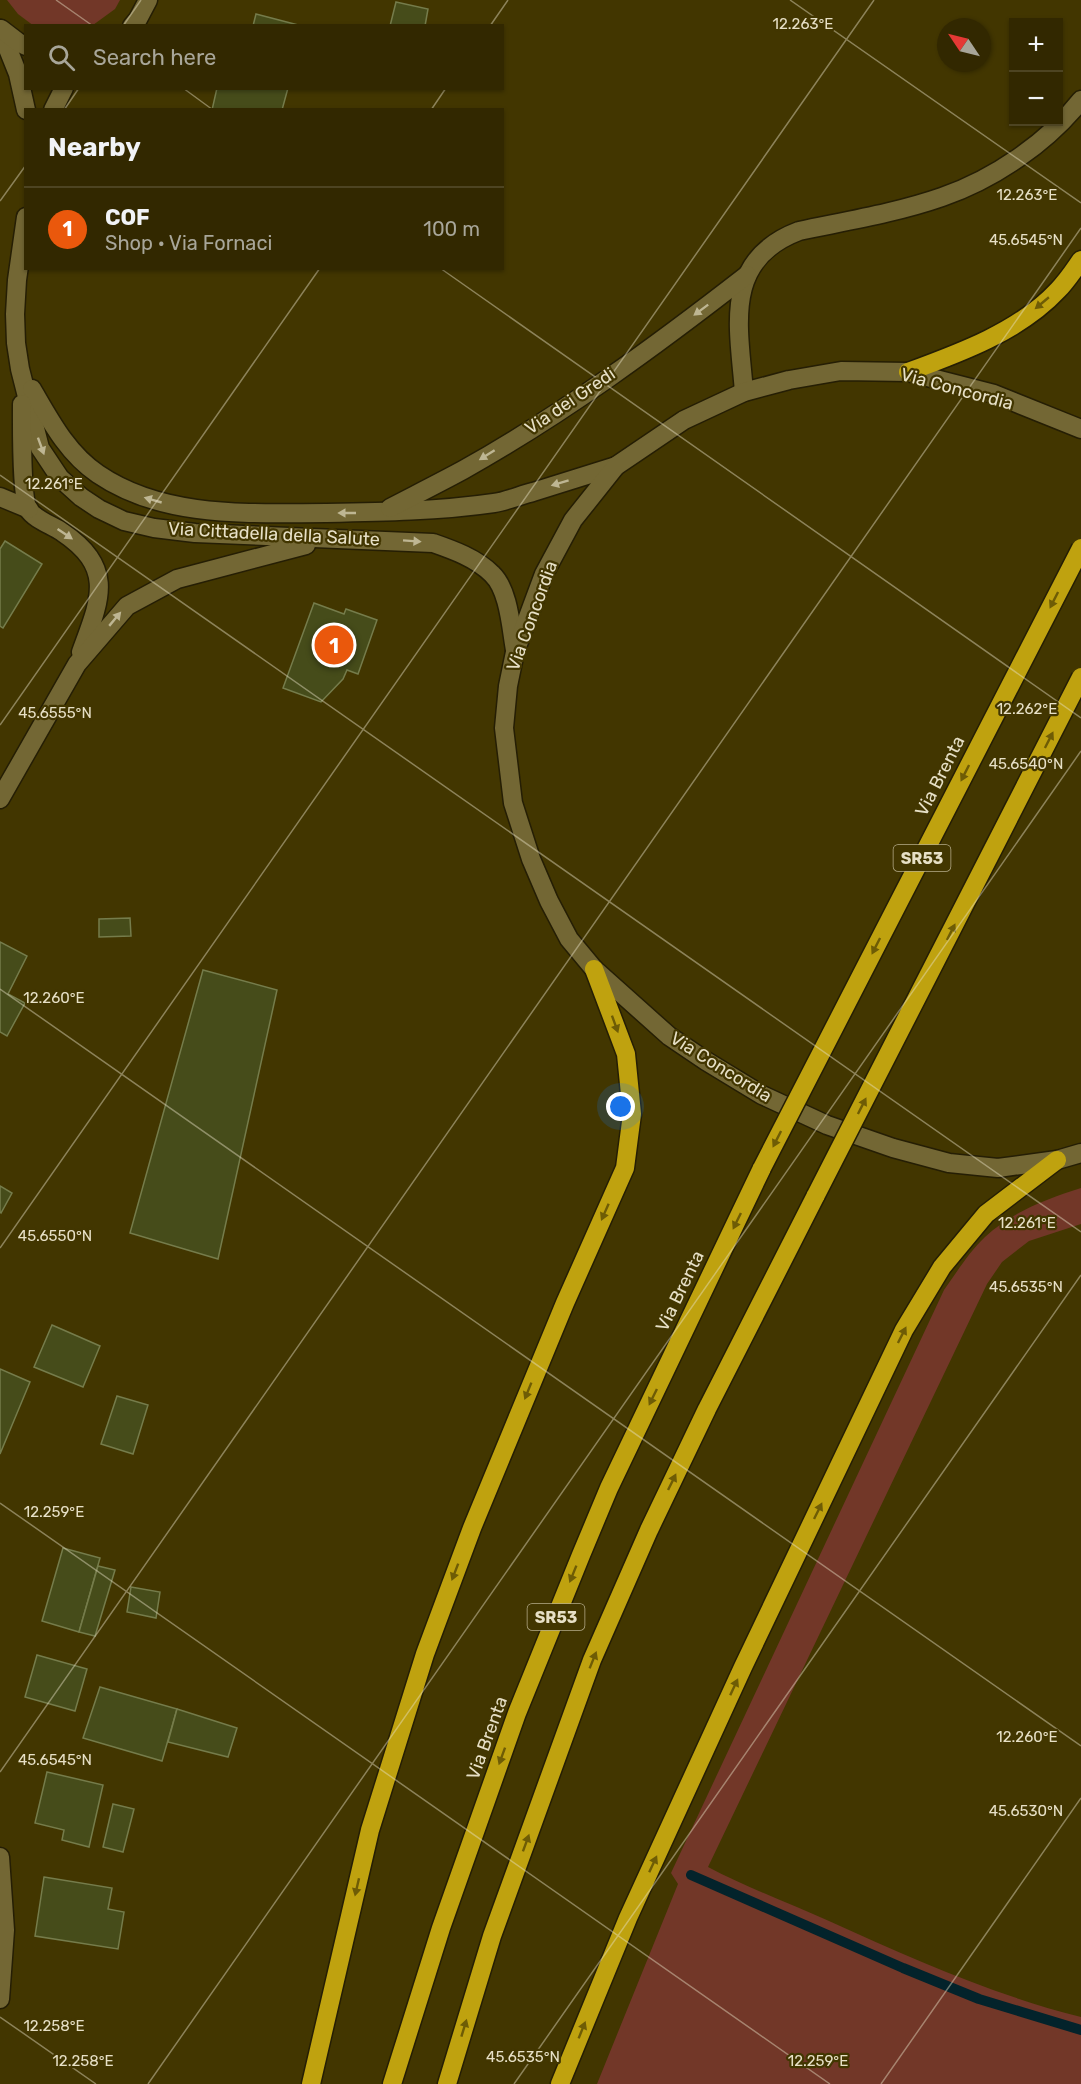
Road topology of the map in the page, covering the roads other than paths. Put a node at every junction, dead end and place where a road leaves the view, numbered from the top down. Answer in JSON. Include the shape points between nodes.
{"nodes":[{"id":1,"x":147,"y":0,"type":"edge"},
{"id":2,"x":134,"y":24,"type":"edge"},
{"id":3,"x":0,"y":28,"type":"edge"},
{"id":4,"x":24,"y":45,"type":"edge"},
{"id":5,"x":63,"y":90,"type":"edge"},
{"id":6,"x":1081,"y":100,"type":"edge"},
{"id":7,"x":26,"y":108,"type":"edge"},
{"id":8,"x":54,"y":108,"type":"edge"},
{"id":9,"x":24,"y":231,"type":"edge"},
{"id":10,"x":1081,"y":260,"type":"edge"},
{"id":11,"x":747,"y":274,"type":"junction"},
{"id":12,"x":20,"y":369,"type":"junction"},
{"id":13,"x":908,"y":372,"type":"junction"},
{"id":14,"x":744,"y":392,"type":"junction"},
{"id":15,"x":1081,"y":429,"type":"edge"},
{"id":16,"x":616,"y":466,"type":"junction"},
{"id":17,"x":0,"y":497,"type":"edge"},
{"id":18,"x":29,"y":509,"type":"junction"},
{"id":19,"x":382,"y":512,"type":"junction"},
{"id":20,"x":331,"y":540,"type":"junction"},
{"id":21,"x":1081,"y":548,"type":"edge"},
{"id":22,"x":515,"y":652,"type":"junction"},
{"id":23,"x":77,"y":664,"type":"junction"},
{"id":24,"x":1081,"y":677,"type":"edge"},
{"id":25,"x":0,"y":799,"type":"edge"},
{"id":26,"x":594,"y":969,"type":"junction"},
{"id":27,"x":1081,"y":1153,"type":"edge"},
{"id":28,"x":1057,"y":1160,"type":"junction"},
{"id":29,"x":0,"y":1857,"type":"edge"},
{"id":30,"x":0,"y":2000,"type":"edge"},
{"id":31,"x":311,"y":2084,"type":"edge"},
{"id":32,"x":392,"y":2084,"type":"edge"},
{"id":33,"x":447,"y":2084,"type":"edge"},
{"id":34,"x":560,"y":2084,"type":"edge"}],
"edges":[{"from":1,"to":2,"type":"street"},
{"from":3,"to":4,"type":"street"},
{"from":3,"to":7,"type":"street","via":[[18,74]]},
{"from":5,"to":8,"type":"street"},
{"from":6,"to":11,"type":"street","name":"Via dei Gredi","via":[[1021,155],[969,185],[922,203],[786,236],[771,246]]},
{"from":9,"to":12,"type":"street","name":"Via Cittadella della Salute","via":[[15,314]]},
{"from":10,"to":13,"type":"highway","one_way":true,"via":[[1058,290],[1022,320],[943,360]]},
{"from":11,"to":14,"type":"street","name":"Via dei Gredi","via":[[738,322]]},
{"from":11,"to":19,"type":"street","name":"Via dei Gredi","one_way":true,"via":[[568,405],[464,469]]},
{"from":12,"to":18,"type":"street","via":[[24,493]]},
{"from":19,"to":12,"type":"street","name":"Via Cittadella della Salute","one_way":true,"via":[[245,513],[170,505],[142,496],[97,474],[72,452]]},
{"from":12,"to":20,"type":"street","name":"Via Cittadella della Salute","one_way":true,"via":[[40,448],[60,478],[99,509],[124,521],[154,528]]},
{"from":13,"to":14,"type":"street","name":"Via Concordia","via":[[841,371]]},
{"from":13,"to":15,"type":"street","name":"Via Concordia","via":[[994,394]]},
{"from":14,"to":16,"type":"street","name":"Via Concordia","via":[[684,420]]},
{"from":16,"to":19,"type":"street","name":"Via Cittadella della Salute","one_way":true,"via":[[496,503]]},
{"from":16,"to":22,"type":"street","name":"Via Concordia","via":[[573,520],[544,574]]},
{"from":17,"to":18,"type":"street"},
{"from":18,"to":23,"type":"street","one_way":true,"via":[[81,545],[98,573],[97,605]]},
{"from":20,"to":22,"type":"street","name":"Via Cittadella della Salute","one_way":true,"via":[[433,543],[466,555],[493,574],[506,600]]},
{"from":23,"to":20,"type":"street","one_way":true,"via":[[121,612],[150,592],[177,579]]},
{"from":21,"to":32,"type":"highway","name":"Via Brenta","number":"SR53","one_way":true,"bridge":true,"via":[[762,1168],[609,1488],[517,1713]]},
{"from":22,"to":26,"type":"street","name":"Via Concordia","via":[[504,728],[513,803],[549,901],[569,939]]},
{"from":23,"to":25,"type":"street"},
{"from":33,"to":24,"type":"highway","number":"SR53","one_way":true,"bridge":true,"via":[[492,1936],[592,1660],[649,1530]]},
{"from":26,"to":28,"type":"street","name":"Via Concordia","via":[[669,1036],[706,1061],[762,1095],[827,1125],[949,1162],[998,1168]]},
{"from":26,"to":31,"type":"highway","one_way":true,"via":[[626,1054],[632,1114],[625,1168],[481,1507],[425,1654],[370,1830]]},
{"from":27,"to":28,"type":"street","name":"Via Concordia"},
{"from":34,"to":28,"type":"highway","one_way":true,"via":[[628,1917],[904,1330],[942,1267],[986,1214]]},
{"from":29,"to":30,"type":"street","via":[[4,1938]]}]}
